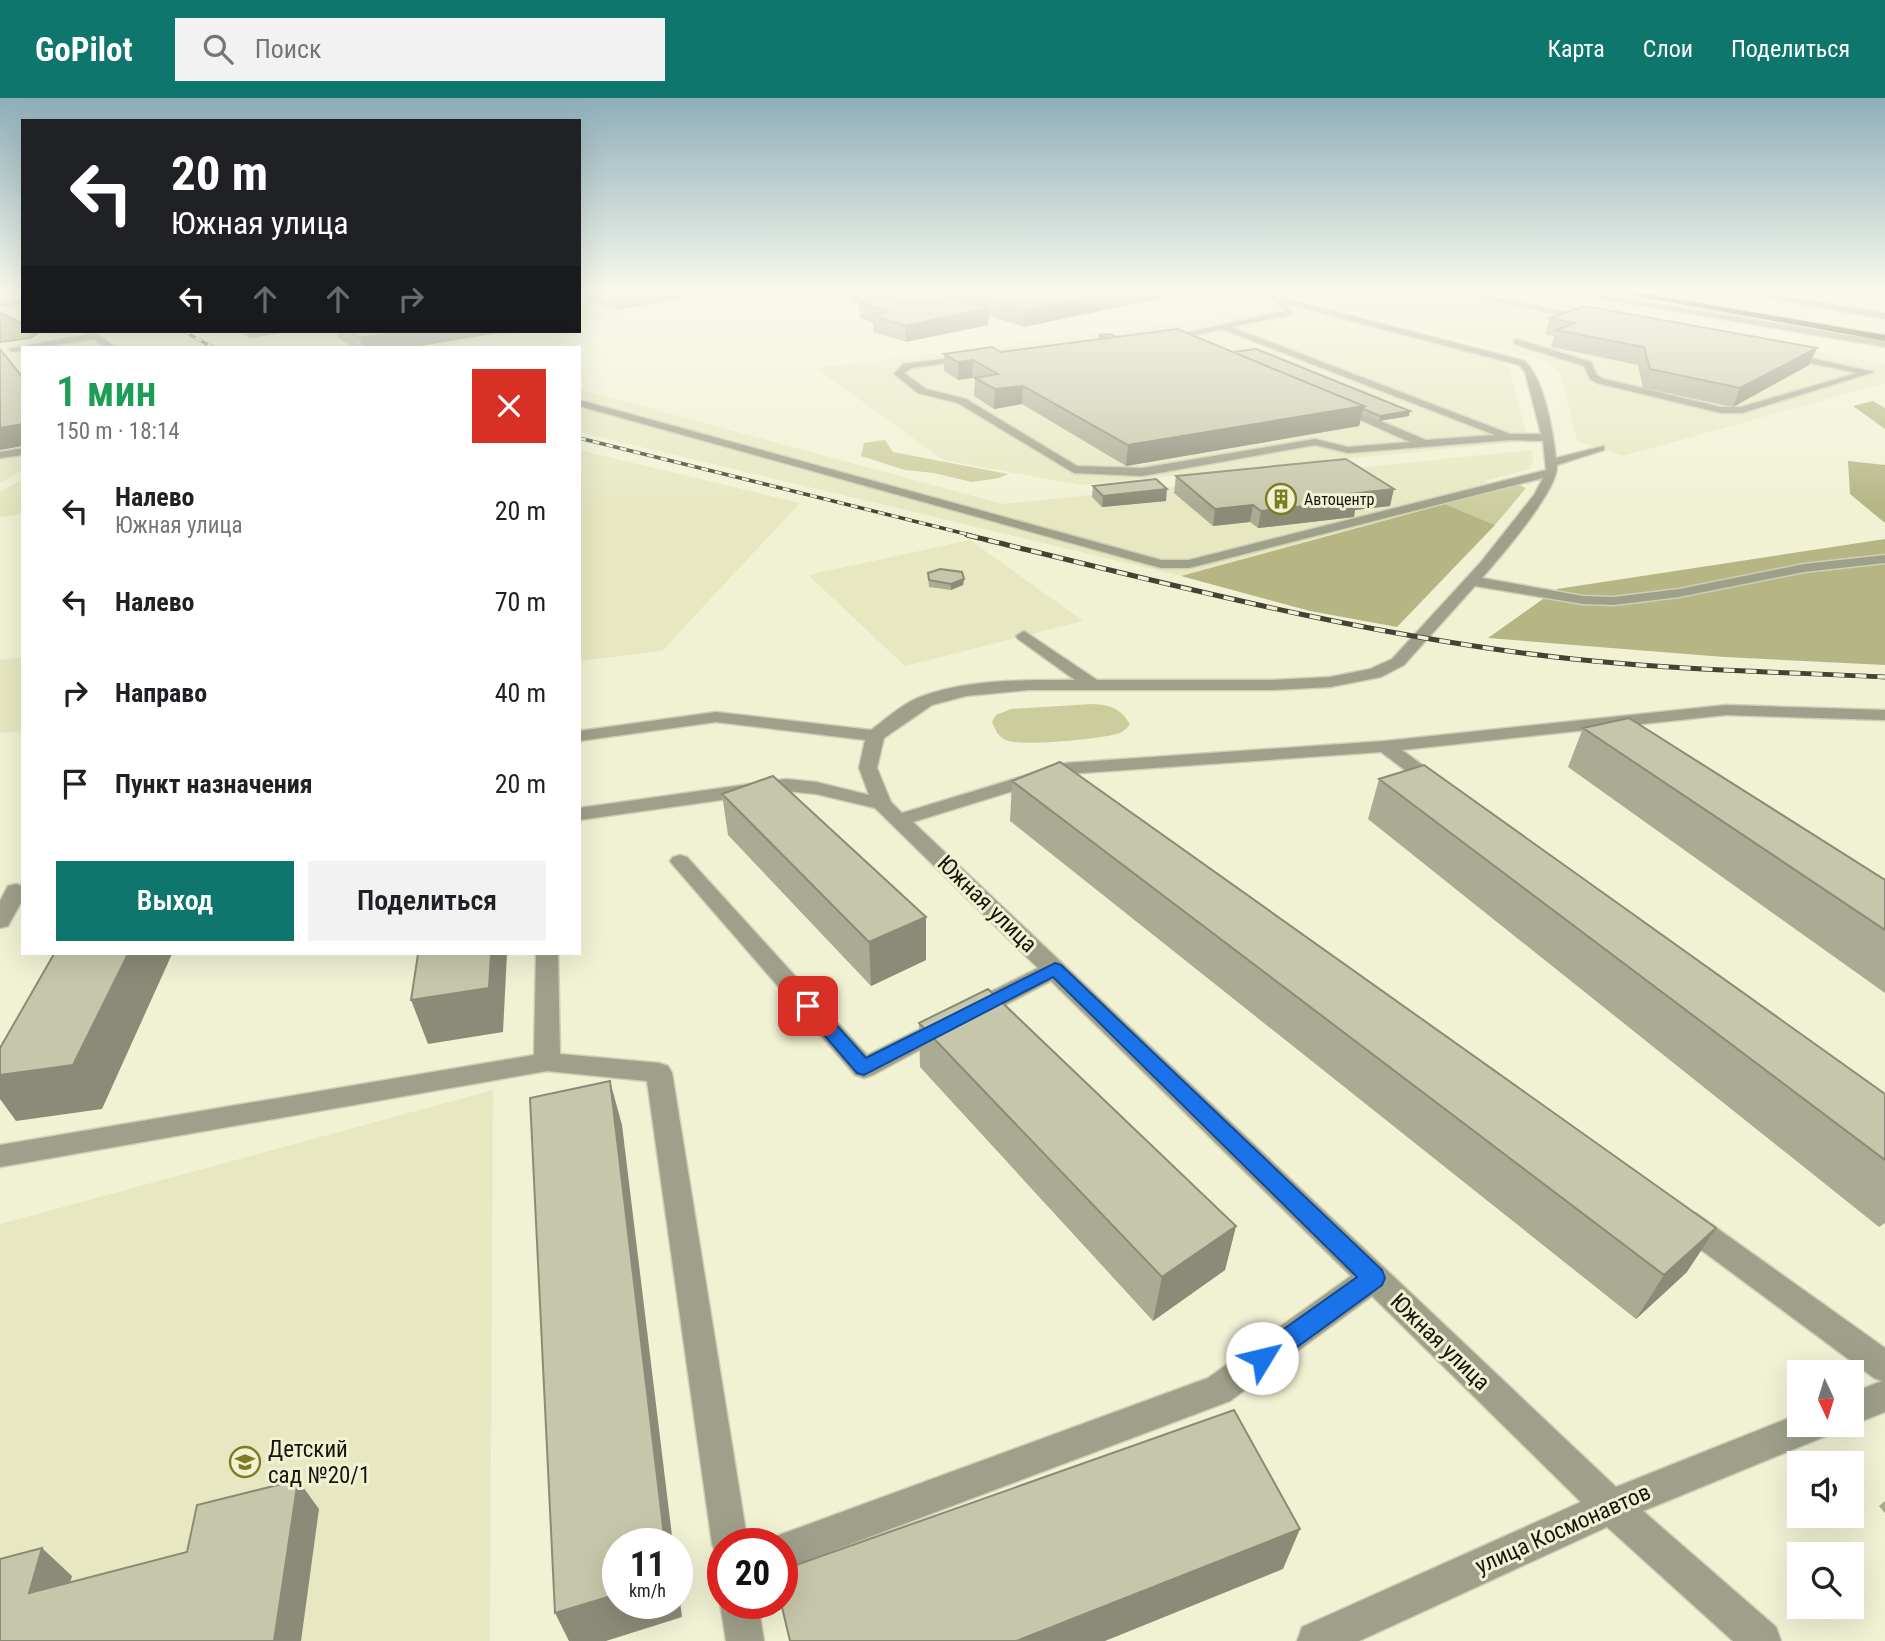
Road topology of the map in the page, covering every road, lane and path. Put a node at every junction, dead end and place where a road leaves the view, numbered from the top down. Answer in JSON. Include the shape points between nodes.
{"nodes":[{"id":1,"x":920,"y":364,"type":"edge"},
{"id":2,"x":1319,"y":364,"type":"edge"},
{"id":3,"x":1523,"y":364,"type":"edge"},
{"id":4,"x":1588,"y":364,"type":"edge"},
{"id":5,"x":1828,"y":364,"type":"edge"},
{"id":6,"x":1327,"y":402,"type":"edge"},
{"id":7,"x":581,"y":404,"type":"edge"},
{"id":8,"x":1510,"y":437,"type":"junction"},
{"id":9,"x":1548,"y":438,"type":"junction"},
{"id":10,"x":1425,"y":444,"type":"junction"},
{"id":11,"x":1600,"y":449,"type":"dead end"},
{"id":12,"x":21,"y":451,"type":"edge"},
{"id":13,"x":0,"y":454,"type":"edge"},
{"id":14,"x":1551,"y":467,"type":"junction"},
{"id":15,"x":1885,"y":559,"type":"edge"},
{"id":16,"x":1471,"y":581,"type":"junction"},
{"id":17,"x":1024,"y":636,"type":"dead end"},
{"id":18,"x":1093,"y":685,"type":"junction"},
{"id":19,"x":1885,"y":716,"type":"edge"},
{"id":20,"x":1613,"y":721,"type":"junction"},
{"id":21,"x":581,"y":736,"type":"edge"},
{"id":22,"x":875,"y":736,"type":"junction"},
{"id":23,"x":1636,"y":737,"type":"edge"},
{"id":24,"x":1385,"y":746,"type":"junction"},
{"id":25,"x":1066,"y":769,"type":"junction"},
{"id":26,"x":1100,"y":794,"type":"edge"},
{"id":27,"x":1452,"y":796,"type":"edge"},
{"id":28,"x":891,"y":812,"type":"junction"},
{"id":29,"x":581,"y":814,"type":"edge"},
{"id":30,"x":680,"y":861,"type":"dead end"},
{"id":31,"x":13,"y":891,"type":"edge"},
{"id":32,"x":0,"y":921,"type":"edge"},
{"id":33,"x":547,"y":955,"type":"edge"},
{"id":34,"x":1055,"y":969,"type":"junction"},
{"id":35,"x":547,"y":1062,"type":"junction"},
{"id":36,"x":0,"y":1156,"type":"edge"},
{"id":37,"x":1672,"y":1212,"type":"edge"},
{"id":38,"x":1373,"y":1278,"type":"junction"},
{"id":39,"x":1885,"y":1367,"type":"edge"},
{"id":40,"x":1885,"y":1395,"type":"edge"},
{"id":41,"x":1864,"y":1404,"type":"edge"},
{"id":42,"x":1787,"y":1435,"type":"edge"},
{"id":43,"x":1611,"y":1507,"type":"junction"},
{"id":44,"x":728,"y":1528,"type":"edge"},
{"id":45,"x":798,"y":1546,"type":"edge"},
{"id":46,"x":742,"y":1619,"type":"edge"},
{"id":47,"x":745,"y":1641,"type":"edge"},
{"id":48,"x":1316,"y":1641,"type":"edge"},
{"id":49,"x":1762,"y":1641,"type":"edge"}],
"edges":[{"from":1,"to":10,"type":"street","via":[[903,367],[899,373],[922,391],[962,401],[1074,470],[1142,472],[1315,442],[1348,450]]},
{"from":2,"to":8,"type":"street"},
{"from":3,"to":9,"type":"street","via":[[1530,371]]},
{"from":4,"to":5,"type":"street","via":[[1593,377],[1601,381],[1721,410],[1742,410],[1870,372]]},
{"from":6,"to":10,"type":"street"},
{"from":7,"to":14,"type":"street","via":[[1161,564],[1189,565]]},
{"from":8,"to":9,"type":"street"},
{"from":8,"to":10,"type":"street"},
{"from":9,"to":14,"type":"street"},
{"from":11,"to":14,"type":"street"},
{"from":12,"to":13,"type":"street"},
{"from":14,"to":16,"type":"street","via":[[1540,496]]},
{"from":15,"to":16,"type":"street","via":[[1804,568],[1614,601]]},
{"from":16,"to":18,"type":"street","via":[[1398,662],[1375,673],[1331,682],[1273,685]]},
{"from":17,"to":18,"type":"street"},
{"from":18,"to":22,"type":"street","via":[[966,691],[926,701]]},
{"from":19,"to":20,"type":"street","via":[[1726,710]]},
{"from":20,"to":23,"type":"street"},
{"from":20,"to":24,"type":"street"},
{"from":21,"to":22,"type":"street","via":[[716,717]]},
{"from":22,"to":28,"type":"street","via":[[868,768]]},
{"from":24,"to":25,"type":"street"},
{"from":24,"to":27,"type":"street"},
{"from":25,"to":26,"type":"street"},
{"from":25,"to":28,"type":"street"},
{"from":28,"to":29,"type":"street","via":[[816,788],[786,785]]},
{"from":28,"to":34,"type":"street","name":"Южная улица"},
{"from":30,"to":34,"type":"street","via":[[864,1068]]},
{"from":31,"to":32,"type":"street"},
{"from":33,"to":35,"type":"street"},
{"from":34,"to":38,"type":"street","name":"Южная улица"},
{"from":35,"to":36,"type":"street"},
{"from":35,"to":44,"type":"street","via":[[659,1073]]},
{"from":37,"to":39,"type":"street"},
{"from":38,"to":43,"type":"street","name":"Южная улица"},
{"from":38,"to":45,"type":"street","via":[[1218,1390]]},
{"from":40,"to":41,"type":"street"},
{"from":42,"to":43,"type":"street","name":"улица Космонавтов"},
{"from":43,"to":48,"type":"street","name":"улица Космонавтов"},
{"from":43,"to":49,"type":"street","name":"Южная улица"},
{"from":46,"to":47,"type":"street"}]}
